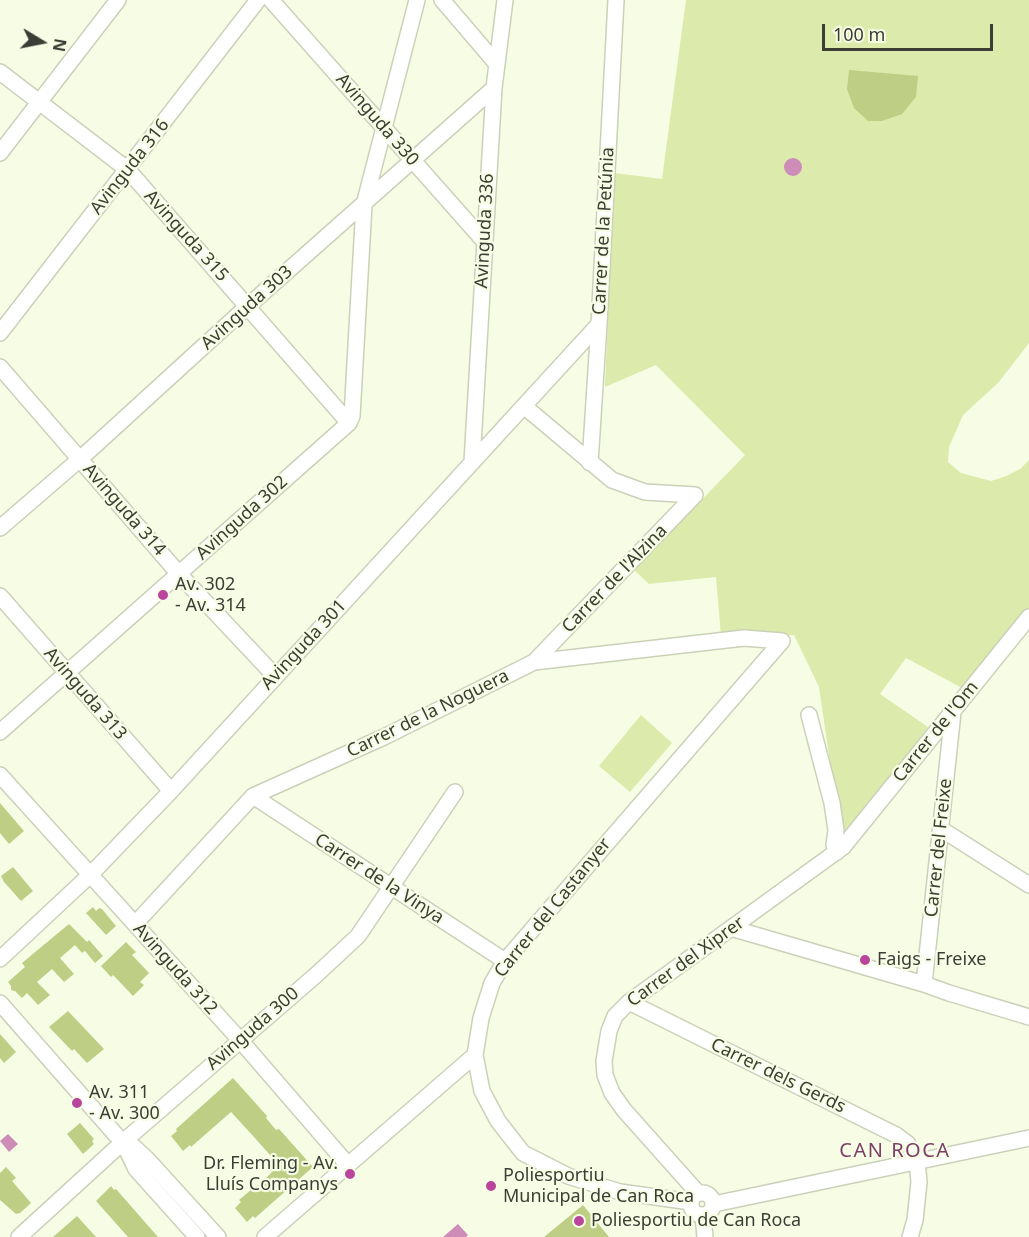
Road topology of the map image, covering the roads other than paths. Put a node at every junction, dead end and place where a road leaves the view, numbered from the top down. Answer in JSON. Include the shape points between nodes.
{"nodes":[{"id":1,"x":118,"y":0,"type":"edge"},
{"id":2,"x":258,"y":0,"type":"edge"},
{"id":3,"x":271,"y":0,"type":"edge"},
{"id":4,"x":417,"y":0,"type":"edge"},
{"id":5,"x":442,"y":0,"type":"edge"},
{"id":6,"x":505,"y":0,"type":"edge"},
{"id":7,"x":616,"y":0,"type":"edge"},
{"id":8,"x":495,"y":62,"type":"junction"},
{"id":9,"x":0,"y":72,"type":"edge"},
{"id":10,"x":494,"y":88,"type":"junction"},
{"id":11,"x":38,"y":103,"type":"junction"},
{"id":12,"x":384,"y":126,"type":"junction"},
{"id":13,"x":0,"y":153,"type":"edge"},
{"id":14,"x":413,"y":160,"type":"junction"},
{"id":15,"x":128,"y":170,"type":"junction"},
{"id":16,"x":364,"y":205,"type":"junction"},
{"id":17,"x":484,"y":241,"type":"junction"},
{"id":18,"x":248,"y":306,"type":"junction"},
{"id":19,"x":599,"y":324,"type":"junction"},
{"id":20,"x":0,"y":333,"type":"edge"},
{"id":21,"x":0,"y":367,"type":"edge"},
{"id":22,"x":525,"y":407,"type":"junction"},
{"id":23,"x":349,"y":423,"type":"junction"},
{"id":24,"x":80,"y":459,"type":"junction"},
{"id":25,"x":472,"y":462,"type":"junction"},
{"id":26,"x":590,"y":463,"type":"junction"},
{"id":27,"x":0,"y":528,"type":"edge"},
{"id":28,"x":179,"y":574,"type":"junction"},
{"id":29,"x":0,"y":596,"type":"edge"},
{"id":30,"x":1029,"y":617,"type":"edge"},
{"id":31,"x":782,"y":641,"type":"joint"},
{"id":32,"x":534,"y":662,"type":"junction"},
{"id":33,"x":66,"y":672,"type":"junction"},
{"id":34,"x":275,"y":676,"type":"junction"},
{"id":35,"x":953,"y":712,"type":"junction"},
{"id":36,"x":809,"y":715,"type":"dead end"},
{"id":37,"x":0,"y":732,"type":"edge"},
{"id":38,"x":0,"y":775,"type":"edge"},
{"id":39,"x":171,"y":791,"type":"junction"},
{"id":40,"x":454,"y":792,"type":"dead end"},
{"id":41,"x":253,"y":796,"type":"junction"},
{"id":42,"x":941,"y":829,"type":"junction"},
{"id":43,"x":840,"y":850,"type":"junction"},
{"id":44,"x":90,"y":875,"type":"junction"},
{"id":45,"x":1029,"y":885,"type":"edge"},
{"id":46,"x":391,"y":886,"type":"junction"},
{"id":47,"x":135,"y":924,"type":"junction"},
{"id":48,"x":731,"y":928,"type":"junction"},
{"id":49,"x":0,"y":959,"type":"edge"},
{"id":50,"x":505,"y":961,"type":"junction"},
{"id":51,"x":924,"y":984,"type":"junction"},
{"id":52,"x":629,"y":1002,"type":"junction"},
{"id":53,"x":0,"y":1003,"type":"edge"},
{"id":54,"x":1029,"y":1017,"type":"edge"},
{"id":55,"x":240,"y":1040,"type":"junction"},
{"id":56,"x":475,"y":1055,"type":"junction"},
{"id":57,"x":1029,"y":1138,"type":"edge"},
{"id":58,"x":123,"y":1142,"type":"junction"},
{"id":59,"x":917,"y":1161,"type":"junction"},
{"id":60,"x":348,"y":1165,"type":"junction"},
{"id":61,"x":694,"y":1198,"type":"junction"},
{"id":62,"x":708,"y":1210,"type":"junction"},
{"id":63,"x":19,"y":1237,"type":"edge"},
{"id":64,"x":197,"y":1237,"type":"edge"},
{"id":65,"x":219,"y":1237,"type":"edge"},
{"id":66,"x":266,"y":1237,"type":"edge"},
{"id":67,"x":705,"y":1237,"type":"edge"},
{"id":68,"x":910,"y":1237,"type":"edge"}],
"edges":[{"from":1,"to":11,"type":"street"},
{"from":2,"to":15,"type":"street","name":"Avinguda 316"},
{"from":3,"to":12,"type":"street","name":"Avinguda 330"},
{"from":4,"to":12,"type":"street"},
{"from":5,"to":8,"type":"street"},
{"from":6,"to":8,"type":"street","name":"Avinguda 336"},
{"from":7,"to":19,"type":"street","name":"Carrer de la Petúnia"},
{"from":8,"to":10,"type":"street","name":"Avinguda 336"},
{"from":9,"to":11,"type":"street","name":"Avinguda 315"},
{"from":10,"to":14,"type":"street","name":"Avinguda 303"},
{"from":10,"to":17,"type":"street","name":"Avinguda 336"},
{"from":11,"to":13,"type":"street"},
{"from":11,"to":15,"type":"street","name":"Avinguda 315"},
{"from":12,"to":14,"type":"street","name":"Avinguda 330"},
{"from":12,"to":16,"type":"street"},
{"from":14,"to":16,"type":"street","name":"Avinguda 303"},
{"from":14,"to":17,"type":"street","name":"Avinguda 330"},
{"from":15,"to":18,"type":"street","name":"Avinguda 315"},
{"from":15,"to":20,"type":"street","name":"Avinguda 316"},
{"from":16,"to":18,"type":"street","name":"Avinguda 303"},
{"from":16,"to":23,"type":"street"},
{"from":17,"to":25,"type":"street","name":"Avinguda 336"},
{"from":18,"to":23,"type":"street","name":"Avinguda 315"},
{"from":18,"to":24,"type":"street","name":"Avinguda 303"},
{"from":19,"to":22,"type":"street","name":"Avinguda 301"},
{"from":19,"to":26,"type":"street","name":"Carrer de la Petúnia"},
{"from":21,"to":24,"type":"street","name":"Avinguda 314"},
{"from":22,"to":25,"type":"street","name":"Avinguda 301"},
{"from":22,"to":26,"type":"street"},
{"from":23,"to":28,"type":"street","name":"Avinguda 302"},
{"from":24,"to":27,"type":"street","name":"Avinguda 303"},
{"from":24,"to":28,"type":"street","name":"Avinguda 314"},
{"from":25,"to":34,"type":"street","name":"Avinguda 301"},
{"from":26,"to":32,"type":"street","name":"Carrer de l'Alzina","via":[[612,480],[645,492],[695,495]]},
{"from":28,"to":33,"type":"street","name":"Avinguda 302"},
{"from":28,"to":34,"type":"street","name":"Avinguda 314"},
{"from":29,"to":33,"type":"street","name":"Avinguda 313"},
{"from":30,"to":35,"type":"street","name":"Carrer de l'Om"},
{"from":31,"to":32,"type":"street","name":"Carrer de la Noguera","via":[[744,638]]},
{"from":31,"to":50,"type":"street","name":"Carrer del Castanyer"},
{"from":32,"to":41,"type":"street","name":"Carrer de la Noguera","via":[[384,737]]},
{"from":33,"to":37,"type":"street","name":"Avinguda 302"},
{"from":33,"to":39,"type":"street","name":"Avinguda 313"},
{"from":34,"to":39,"type":"street","name":"Avinguda 301"},
{"from":35,"to":42,"type":"street","name":"Carrer del Freixe"},
{"from":35,"to":43,"type":"street","name":"Carrer de l'Om"},
{"from":36,"to":43,"type":"street","via":[[832,803],[834,845]]},
{"from":38,"to":44,"type":"street","name":"Avinguda 312"},
{"from":39,"to":44,"type":"street","name":"Avinguda 301"},
{"from":40,"to":46,"type":"street","name":"Avinguda 300"},
{"from":41,"to":46,"type":"street","name":"Carrer de la Vinya"},
{"from":41,"to":47,"type":"street","name":"Carrer de la Noguera"},
{"from":42,"to":45,"type":"street"},
{"from":42,"to":51,"type":"street","name":"Carrer del Freixe"},
{"from":43,"to":48,"type":"street","name":"Carrer del Xiprer"},
{"from":44,"to":47,"type":"street","name":"Avinguda 312"},
{"from":44,"to":49,"type":"street","name":"Avinguda 301"},
{"from":46,"to":50,"type":"street","name":"Carrer de la Vinya"},
{"from":46,"to":55,"type":"street","name":"Avinguda 300","via":[[358,936]]},
{"from":47,"to":55,"type":"street","name":"Avinguda 312"},
{"from":48,"to":51,"type":"street"},
{"from":48,"to":52,"type":"street","name":"Carrer del Xiprer"},
{"from":50,"to":56,"type":"street","name":"Carrer del Castanyer","via":[[492,983]]},
{"from":51,"to":54,"type":"street"},
{"from":52,"to":59,"type":"street","name":"Carrer dels Gerds","via":[[896,1136],[908,1144]]},
{"from":52,"to":61,"type":"street","name":"Carrer del Xiprer","via":[[615,1016],[609,1031],[604,1061],[609,1084],[624,1110]]},
{"from":53,"to":58,"type":"street"},
{"from":55,"to":58,"type":"street","name":"Avinguda 300"},
{"from":55,"to":60,"type":"street","name":"Avinguda 312"},
{"from":56,"to":60,"type":"street"},
{"from":56,"to":61,"type":"street","name":"Carrer del Castanyer","via":[[482,1091],[498,1121],[523,1153],[568,1176],[620,1192]]},
{"from":57,"to":59,"type":"street"},
{"from":58,"to":63,"type":"street","name":"Avinguda 300"},
{"from":58,"to":64,"type":"street","via":[[136,1169]]},
{"from":58,"to":65,"type":"street","via":[[148,1160]]},
{"from":59,"to":62,"type":"street"},
{"from":59,"to":68,"type":"street","via":[[919,1182]]},
{"from":60,"to":66,"type":"street"},
{"from":61,"to":62,"type":"street","name":"Carrer del Xiprer","via":[[694,1212]]},
{"from":62,"to":67,"type":"street"}]}
